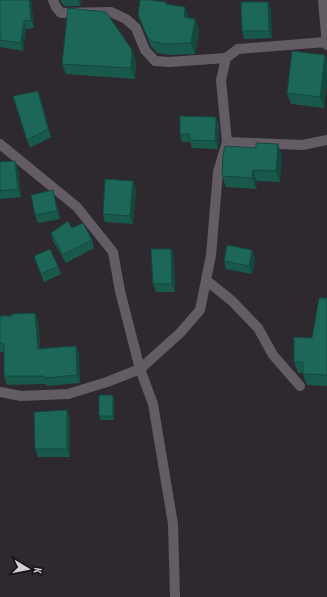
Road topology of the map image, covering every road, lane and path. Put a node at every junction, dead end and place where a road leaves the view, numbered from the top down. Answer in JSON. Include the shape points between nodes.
{"nodes":[{"id":1,"x":53,"y":0,"type":"edge"},
{"id":2,"x":323,"y":0,"type":"edge"},
{"id":3,"x":327,"y":43,"type":"edge"},
{"id":4,"x":226,"y":58,"type":"junction"},
{"id":5,"x":327,"y":140,"type":"edge"},
{"id":6,"x":227,"y":142,"type":"junction"},
{"id":7,"x":0,"y":144,"type":"edge"},
{"id":8,"x":206,"y":280,"type":"junction"},
{"id":9,"x":140,"y":369,"type":"junction"},
{"id":10,"x":300,"y":386,"type":"dead end"},
{"id":11,"x":0,"y":392,"type":"edge"},
{"id":12,"x":175,"y":597,"type":"edge"}],
"edges":[{"from":1,"to":4,"type":"street","via":[[61,13],[112,12],[126,19],[136,28],[145,50],[155,61]]},
{"from":2,"to":3,"type":"street"},
{"from":3,"to":4,"type":"street","via":[[238,49]]},
{"from":4,"to":6,"type":"street","via":[[221,80]]},
{"from":5,"to":6,"type":"street","via":[[303,145]]},
{"from":6,"to":8,"type":"street","via":[[218,172],[211,255]]},
{"from":7,"to":9,"type":"street","via":[[77,207],[113,252]]},
{"from":8,"to":9,"type":"street","via":[[200,310],[180,333]]},
{"from":8,"to":10,"type":"street","via":[[232,301],[258,328],[273,355]]},
{"from":9,"to":11,"type":"street","via":[[68,394],[21,396]]},
{"from":9,"to":12,"type":"street","via":[[153,404],[173,524]]}]}
